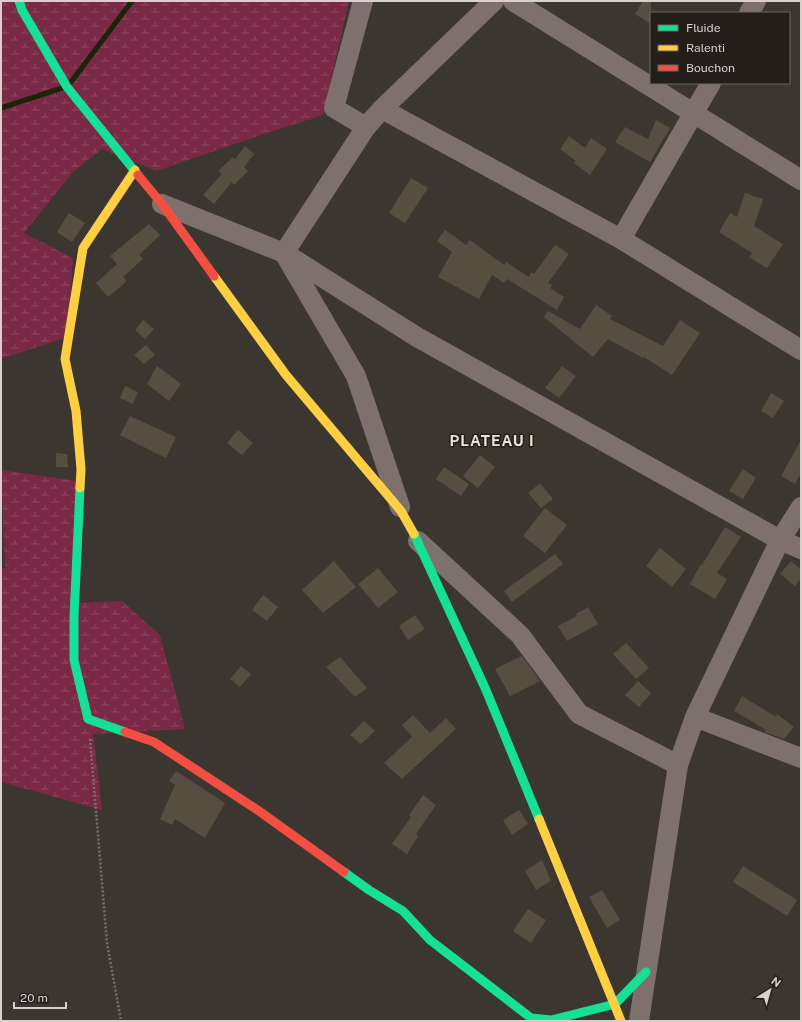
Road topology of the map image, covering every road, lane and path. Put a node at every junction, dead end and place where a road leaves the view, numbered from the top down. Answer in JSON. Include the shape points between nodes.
{"nodes":[{"id":1,"x":19,"y":1,"type":"edge"},
{"id":2,"x":363,"y":1,"type":"edge"},
{"id":3,"x":494,"y":1,"type":"edge"},
{"id":4,"x":513,"y":1,"type":"edge"},
{"id":5,"x":756,"y":1,"type":"edge"},
{"id":6,"x":750,"y":12,"type":"edge"},
{"id":7,"x":710,"y":84,"type":"edge"},
{"id":8,"x":382,"y":109,"type":"junction"},
{"id":9,"x":694,"y":114,"type":"junction"},
{"id":10,"x":366,"y":127,"type":"junction"},
{"id":11,"x":135,"y":170,"type":"junction"},
{"id":12,"x":801,"y":180,"type":"edge"},
{"id":13,"x":162,"y":204,"type":"junction"},
{"id":14,"x":621,"y":239,"type":"junction"},
{"id":15,"x":284,"y":253,"type":"junction"},
{"id":16,"x":801,"y":350,"type":"edge"},
{"id":17,"x":801,"y":507,"type":"edge"},
{"id":18,"x":401,"y":511,"type":"junction"},
{"id":19,"x":417,"y":539,"type":"junction"},
{"id":20,"x":780,"y":540,"type":"junction"},
{"id":21,"x":801,"y":549,"type":"edge"},
{"id":22,"x":695,"y":717,"type":"junction"},
{"id":23,"x":88,"y":719,"type":"junction"},
{"id":24,"x":801,"y":758,"type":"edge"},
{"id":25,"x":678,"y":765,"type":"junction"},
{"id":26,"x":646,"y":972,"type":"junction"},
{"id":27,"x":616,"y":1004,"type":"junction"},
{"id":28,"x":121,"y":1021,"type":"edge"},
{"id":29,"x":621,"y":1021,"type":"edge"},
{"id":30,"x":639,"y":1021,"type":"edge"}],
"edges":[{"from":1,"to":11,"type":"street","via":[[67,87]]},
{"from":2,"to":10,"type":"street","via":[[334,108]]},
{"from":3,"to":8,"type":"street"},
{"from":4,"to":9,"type":"street"},
{"from":5,"to":6,"type":"street"},
{"from":7,"to":9,"type":"street"},
{"from":8,"to":10,"type":"street"},
{"from":8,"to":14,"type":"street"},
{"from":9,"to":12,"type":"street"},
{"from":9,"to":14,"type":"street"},
{"from":10,"to":15,"type":"street"},
{"from":11,"to":13,"type":"street"},
{"from":11,"to":23,"type":"street","via":[[83,248],[64,359],[76,411],[81,469],[74,660]]},
{"from":13,"to":15,"type":"street"},
{"from":13,"to":18,"type":"street","via":[[286,375]]},
{"from":14,"to":16,"type":"street"},
{"from":15,"to":18,"type":"street","via":[[356,376]]},
{"from":15,"to":20,"type":"street","via":[[417,337]]},
{"from":17,"to":20,"type":"street"},
{"from":18,"to":19,"type":"street"},
{"from":19,"to":25,"type":"street","via":[[520,635],[579,714]]},
{"from":19,"to":27,"type":"street","via":[[486,690]]},
{"from":20,"to":21,"type":"street"},
{"from":20,"to":22,"type":"street"},
{"from":22,"to":24,"type":"street"},
{"from":22,"to":25,"type":"street"},
{"from":23,"to":27,"type":"street","via":[[154,742],[258,811],[403,911],[430,940],[531,1018],[551,1020]]},
{"from":23,"to":28,"type":"path","via":[[106,943]]},
{"from":25,"to":26,"type":"street"},
{"from":26,"to":27,"type":"street"},
{"from":26,"to":30,"type":"street"},
{"from":27,"to":29,"type":"street"}]}
